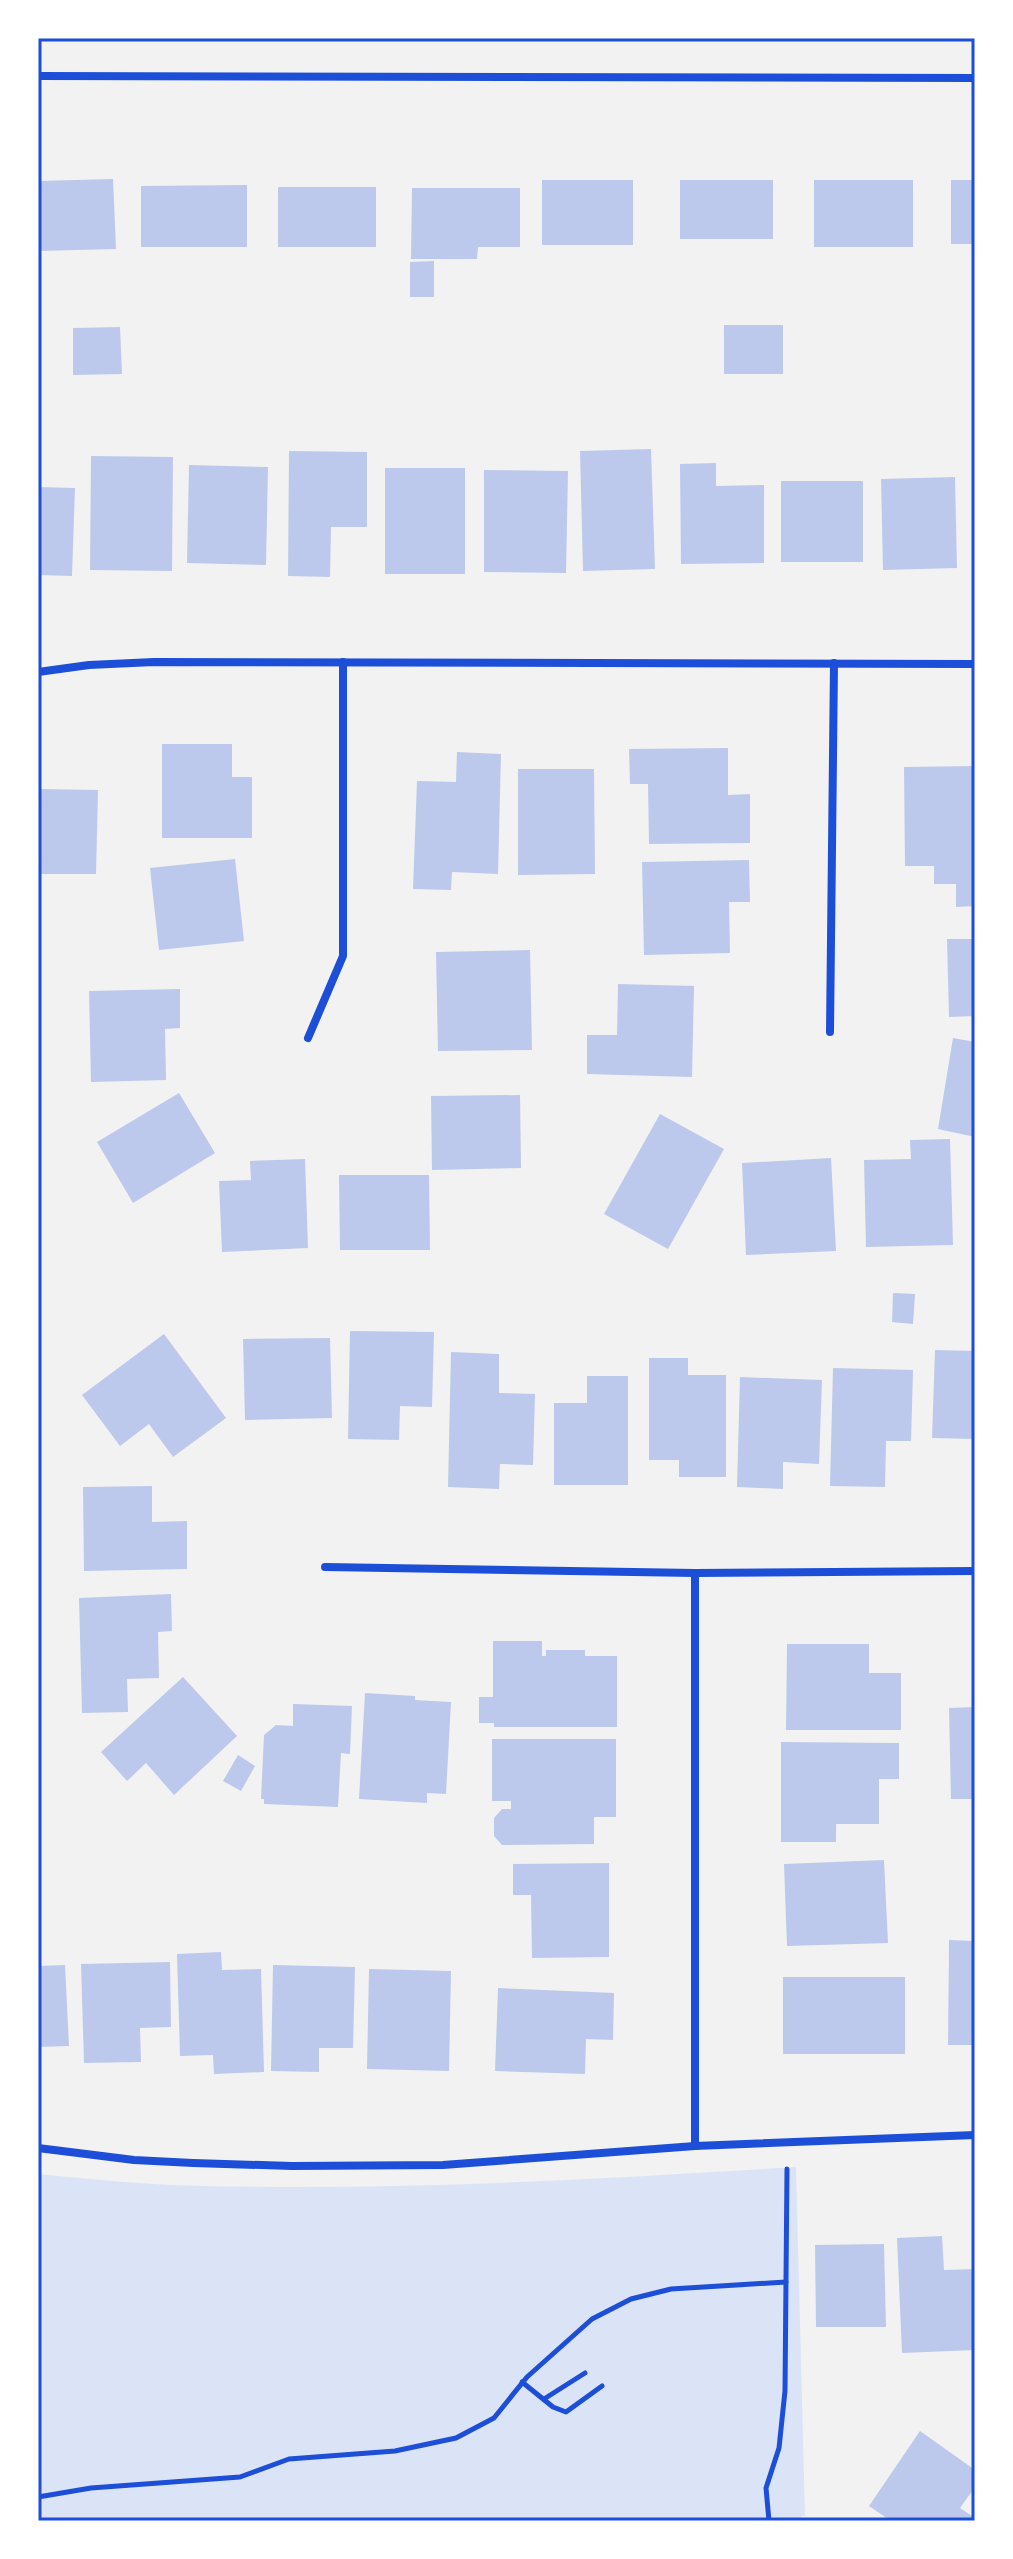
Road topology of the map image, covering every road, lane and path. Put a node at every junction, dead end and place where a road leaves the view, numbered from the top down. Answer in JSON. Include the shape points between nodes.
{"nodes":[{"id":1,"x":38,"y":76,"type":"edge"},
{"id":2,"x":975,"y":78,"type":"edge"},
{"id":3,"x":343,"y":662,"type":"junction"},
{"id":4,"x":834,"y":663,"type":"junction"},
{"id":5,"x":975,"y":664,"type":"edge"},
{"id":6,"x":38,"y":672,"type":"edge"},
{"id":7,"x":830,"y":1032,"type":"dead end"},
{"id":8,"x":308,"y":1038,"type":"dead end"},
{"id":9,"x":325,"y":1567,"type":"dead end"},
{"id":10,"x":975,"y":1571,"type":"edge"},
{"id":11,"x":695,"y":1573,"type":"junction"},
{"id":12,"x":975,"y":2135,"type":"edge"},
{"id":13,"x":787,"y":2142,"type":"junction"},
{"id":14,"x":695,"y":2146,"type":"junction"},
{"id":15,"x":38,"y":2148,"type":"edge"},
{"id":16,"x":786,"y":2282,"type":"junction"},
{"id":17,"x":585,"y":2373,"type":"dead end"},
{"id":18,"x":522,"y":2382,"type":"junction"},
{"id":19,"x":602,"y":2386,"type":"dead end"},
{"id":20,"x":544,"y":2399,"type":"junction"},
{"id":21,"x":38,"y":2497,"type":"edge"},
{"id":22,"x":769,"y":2521,"type":"edge"}],
"edges":[{"from":1,"to":2,"type":"street"},
{"from":3,"to":4,"type":"street"},
{"from":3,"to":6,"type":"street","via":[[154,662]]},
{"from":3,"to":8,"type":"street","via":[[343,956]]},
{"from":4,"to":5,"type":"street"},
{"from":4,"to":7,"type":"street"},
{"from":9,"to":11,"type":"street"},
{"from":10,"to":11,"type":"street"},
{"from":11,"to":14,"type":"street"},
{"from":12,"to":13,"type":"street"},
{"from":13,"to":14,"type":"street"},
{"from":13,"to":16,"type":"path"},
{"from":14,"to":15,"type":"street","via":[[443,2165],[307,2166],[134,2160]]},
{"from":16,"to":18,"type":"path","via":[[671,2289],[631,2299],[592,2319]]},
{"from":16,"to":22,"type":"path","via":[[785,2391],[779,2448],[766,2488]]},
{"from":17,"to":20,"type":"path"},
{"from":18,"to":20,"type":"path"},
{"from":18,"to":21,"type":"path","via":[[494,2418],[456,2438],[395,2451],[289,2459],[240,2477]]},
{"from":19,"to":20,"type":"path","via":[[566,2412]]}]}
